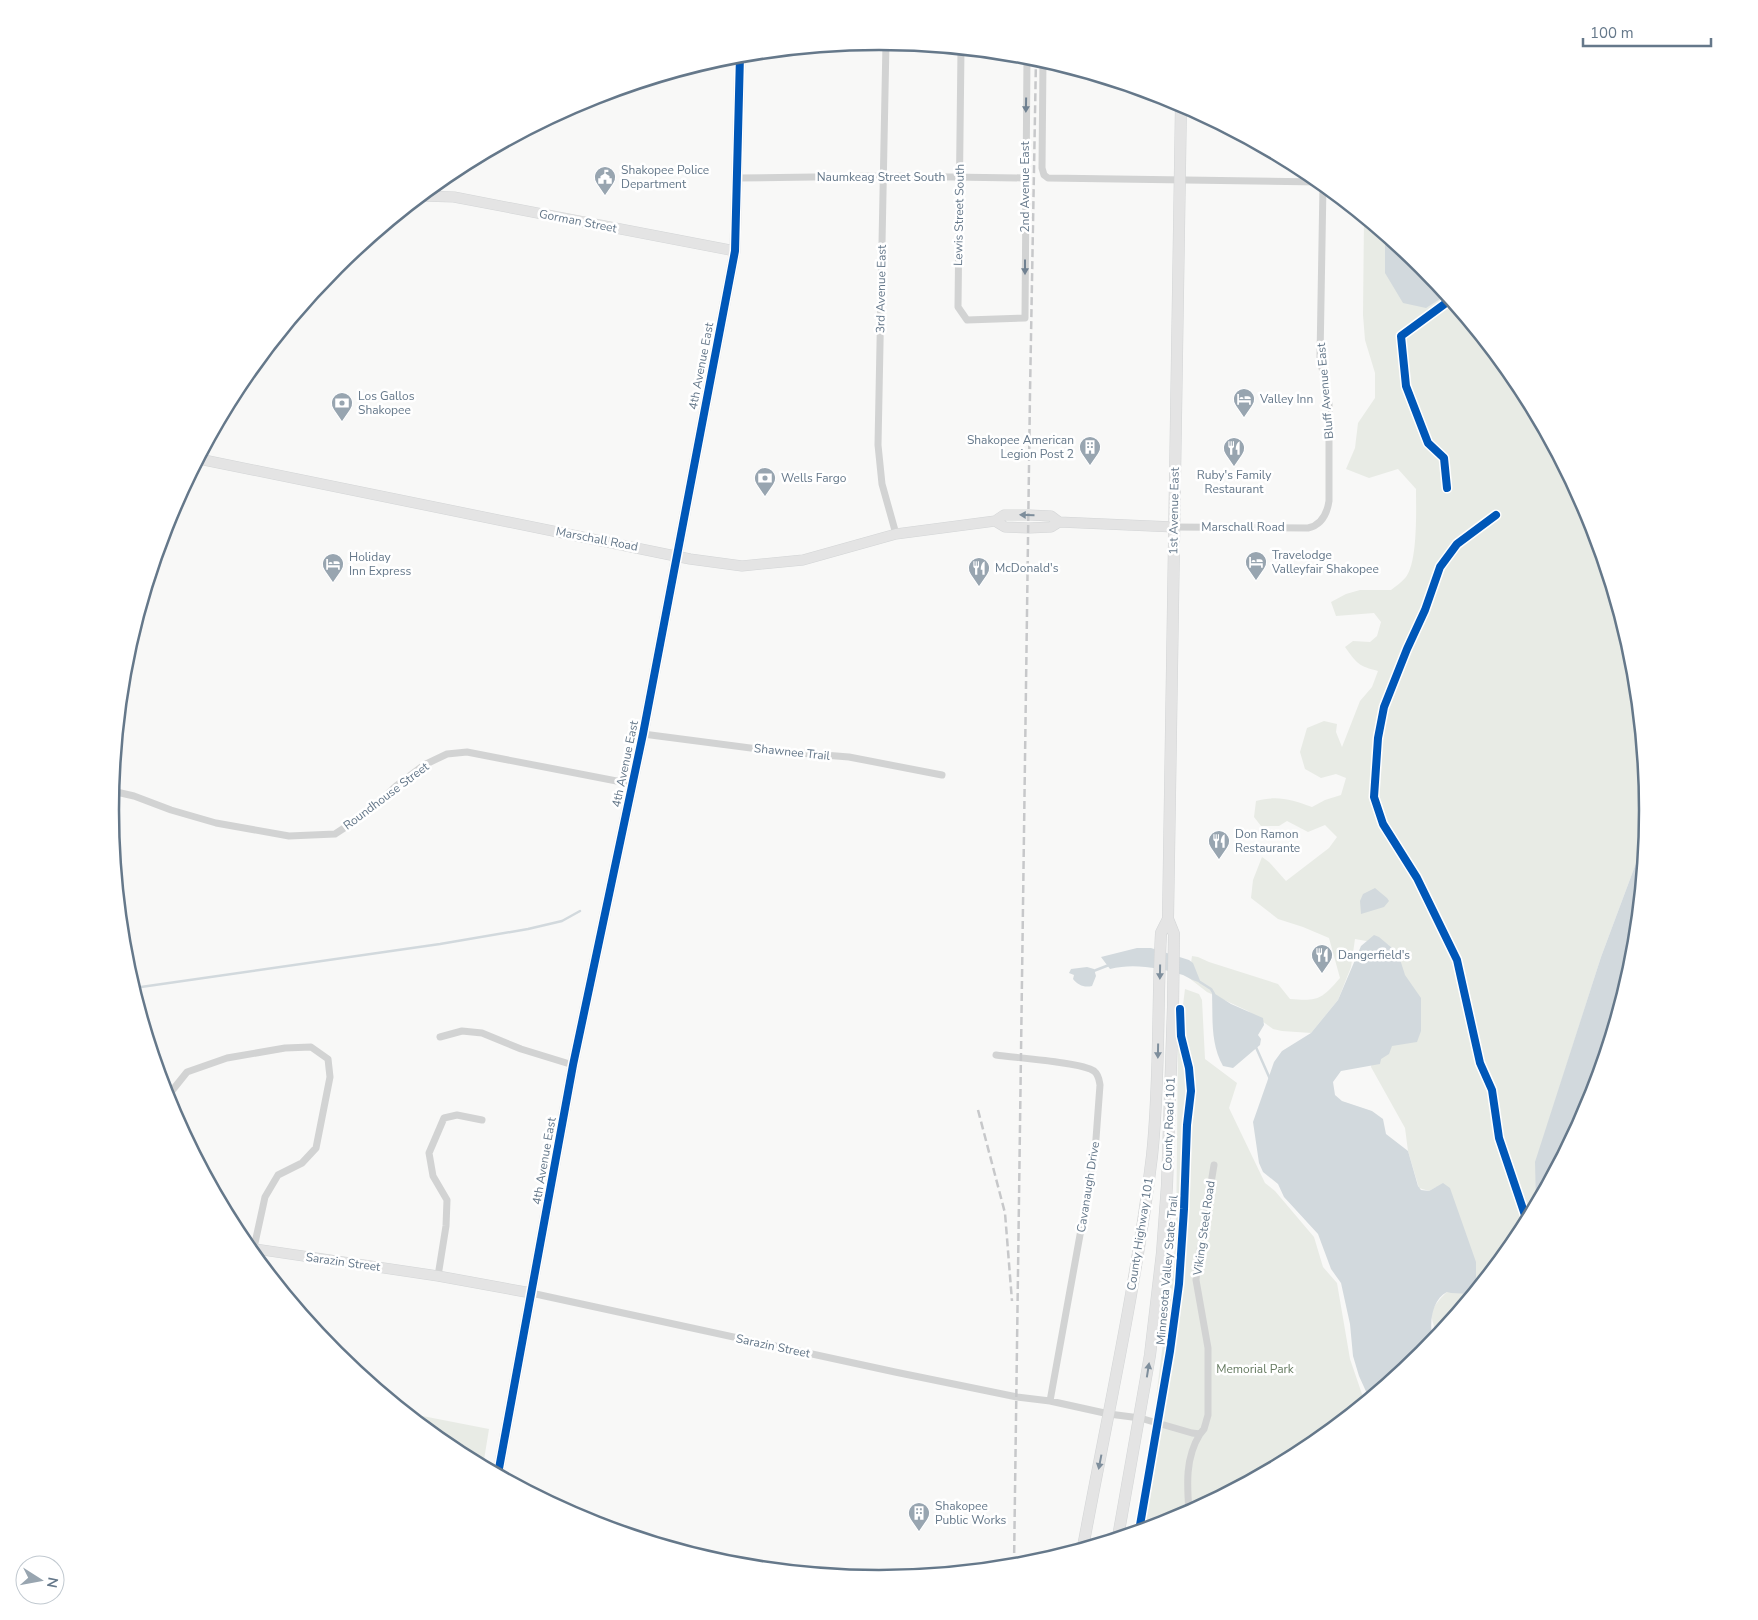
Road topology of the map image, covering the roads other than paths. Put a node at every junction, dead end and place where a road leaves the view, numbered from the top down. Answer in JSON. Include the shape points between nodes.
{"nodes":[{"id":1,"x":886,"y":50,"type":"edge"},
{"id":2,"x":961,"y":55,"type":"edge"},
{"id":3,"x":740,"y":64,"type":"edge"},
{"id":4,"x":1027,"y":65,"type":"edge"},
{"id":5,"x":1043,"y":69,"type":"edge"},
{"id":6,"x":1180,"y":112,"type":"edge"},
{"id":7,"x":883,"y":176,"type":"junction"},
{"id":8,"x":960,"y":177,"type":"junction"},
{"id":9,"x":738,"y":178,"type":"junction"},
{"id":10,"x":1025,"y":178,"type":"junction"},
{"id":11,"x":1179,"y":180,"type":"junction"},
{"id":12,"x":1308,"y":183,"type":"edge"},
{"id":13,"x":1322,"y":193,"type":"edge"},
{"id":14,"x":433,"y":195,"type":"edge"},
{"id":15,"x":735,"y":251,"type":"junction"},
{"id":16,"x":1025,"y":318,"type":"joint"},
{"id":17,"x":205,"y":460,"type":"edge"},
{"id":18,"x":1174,"y":527,"type":"junction"},
{"id":19,"x":1308,"y":528,"type":"joint"},
{"id":20,"x":896,"y":534,"type":"junction"},
{"id":21,"x":676,"y":555,"type":"junction"},
{"id":22,"x":642,"y":734,"type":"junction"},
{"id":23,"x":942,"y":775,"type":"dead end"},
{"id":24,"x":632,"y":784,"type":"junction"},
{"id":25,"x":120,"y":793,"type":"edge"},
{"id":26,"x":1168,"y":919,"type":"junction"},
{"id":27,"x":440,"y":1037,"type":"dead end"},
{"id":28,"x":996,"y":1055,"type":"dead end"},
{"id":29,"x":573,"y":1065,"type":"junction"},
{"id":30,"x":173,"y":1090,"type":"edge"},
{"id":31,"x":482,"y":1120,"type":"dead end"},
{"id":32,"x":1214,"y":1166,"type":"dead end"},
{"id":33,"x":254,"y":1242,"type":"edge"},
{"id":34,"x":261,"y":1251,"type":"edge"},
{"id":35,"x":438,"y":1276,"type":"junction"},
{"id":36,"x":531,"y":1293,"type":"junction"},
{"id":37,"x":1050,"y":1401,"type":"junction"},
{"id":38,"x":1109,"y":1414,"type":"junction"},
{"id":39,"x":1140,"y":1418,"type":"junction"},
{"id":40,"x":1200,"y":1434,"type":"junction"},
{"id":41,"x":499,"y":1468,"type":"edge"},
{"id":42,"x":1188,"y":1504,"type":"edge"},
{"id":43,"x":1119,"y":1531,"type":"edge"},
{"id":44,"x":1084,"y":1542,"type":"edge"}],
"edges":[{"from":1,"to":7,"type":"street","name":"3rd Avenue East"},
{"from":2,"to":8,"type":"street","name":"Lewis Street South"},
{"from":3,"to":9,"type":"street","name":"4th Avenue East"},
{"from":4,"to":10,"type":"street","name":"2nd Avenue East","one_way":true},
{"from":5,"to":11,"type":"street","name":"2nd Avenue East","via":[[1044,175],[1053,179]]},
{"from":6,"to":11,"type":"main road","name":"1st Avenue East"},
{"from":7,"to":8,"type":"street","name":"Naumkeag Street South"},
{"from":7,"to":9,"type":"street","name":"Naumkeag Street South"},
{"from":7,"to":20,"type":"street","name":"3rd Avenue East","via":[[878,444],[882,484]]},
{"from":8,"to":10,"type":"street","name":"Naumkeag Street South"},
{"from":8,"to":16,"type":"street","name":"Lewis Street South","via":[[958,307],[967,320]]},
{"from":9,"to":15,"type":"street","name":"4th Avenue East"},
{"from":10,"to":16,"type":"street","name":"2nd Avenue East","one_way":true},
{"from":11,"to":12,"type":"street"},
{"from":11,"to":18,"type":"main road","name":"1st Avenue East"},
{"from":13,"to":19,"type":"street","name":"Bluff Avenue East","via":[[1320,358],[1329,403],[1329,501],[1319,523]]},
{"from":14,"to":15,"type":"street","name":"Gorman Street"},
{"from":15,"to":21,"type":"street","name":"4th Avenue East"},
{"from":17,"to":21,"type":"street","name":"Marschall Road"},
{"from":18,"to":19,"type":"street","name":"Marschall Road"},
{"from":18,"to":20,"type":"street","name":"Marschall Road","via":[[1059,522],[1051,516],[1004,515],[995,520]]},
{"from":18,"to":26,"type":"main road","name":"1st Avenue East"},
{"from":20,"to":21,"type":"street","name":"Marschall Road","via":[[803,560],[742,566]]},
{"from":21,"to":22,"type":"street","name":"4th Avenue East"},
{"from":22,"to":23,"type":"street","name":"Shawnee Trail","via":[[850,758]]},
{"from":22,"to":24,"type":"street","name":"4th Avenue East"},
{"from":24,"to":25,"type":"street","name":"Roundhouse Street","via":[[467,752],[447,754],[424,765],[368,813],[335,834],[289,836],[216,823]]},
{"from":24,"to":29,"type":"street","name":"4th Avenue East"},
{"from":26,"to":38,"type":"main road","name":"County Highway 101","one_way":true,"via":[[1160,942],[1158,1073],[1152,1155]]},
{"from":39,"to":26,"type":"main road","name":"County Road 101","one_way":true,"via":[[1154,1331],[1167,1185],[1174,947],[1174,934]]},
{"from":27,"to":29,"type":"street","via":[[462,1031],[482,1033]]},
{"from":28,"to":37,"type":"street","name":"Cavanaugh Drive","via":[[1077,1065],[1094,1071],[1100,1085],[1095,1152]]},
{"from":29,"to":36,"type":"street","name":"4th Avenue East"},
{"from":30,"to":33,"type":"street","via":[[188,1072],[227,1058],[311,1047],[328,1059],[330,1077],[316,1148],[302,1163],[278,1175],[266,1197]]},
{"from":31,"to":35,"type":"street","via":[[457,1115],[444,1118],[429,1153],[432,1176],[447,1200]]},
{"from":32,"to":40,"type":"street","name":"Viking Steel Road","via":[[1196,1280],[1208,1348],[1208,1415]]},
{"from":34,"to":35,"type":"street","name":"Sarazin Street"},
{"from":35,"to":36,"type":"street","name":"Sarazin Street"},
{"from":36,"to":37,"type":"street","name":"Sarazin Street","via":[[895,1372]]},
{"from":36,"to":41,"type":"street","name":"4th Avenue East"},
{"from":37,"to":38,"type":"street","name":"Sarazin Street"},
{"from":38,"to":39,"type":"street"},
{"from":38,"to":44,"type":"main road","name":"County Highway 101","one_way":true},
{"from":39,"to":40,"type":"street"},
{"from":39,"to":43,"type":"main road","name":"County Road 101"},
{"from":40,"to":42,"type":"street","name":"Viking Steel Road","via":[[1188,1466]]}]}
